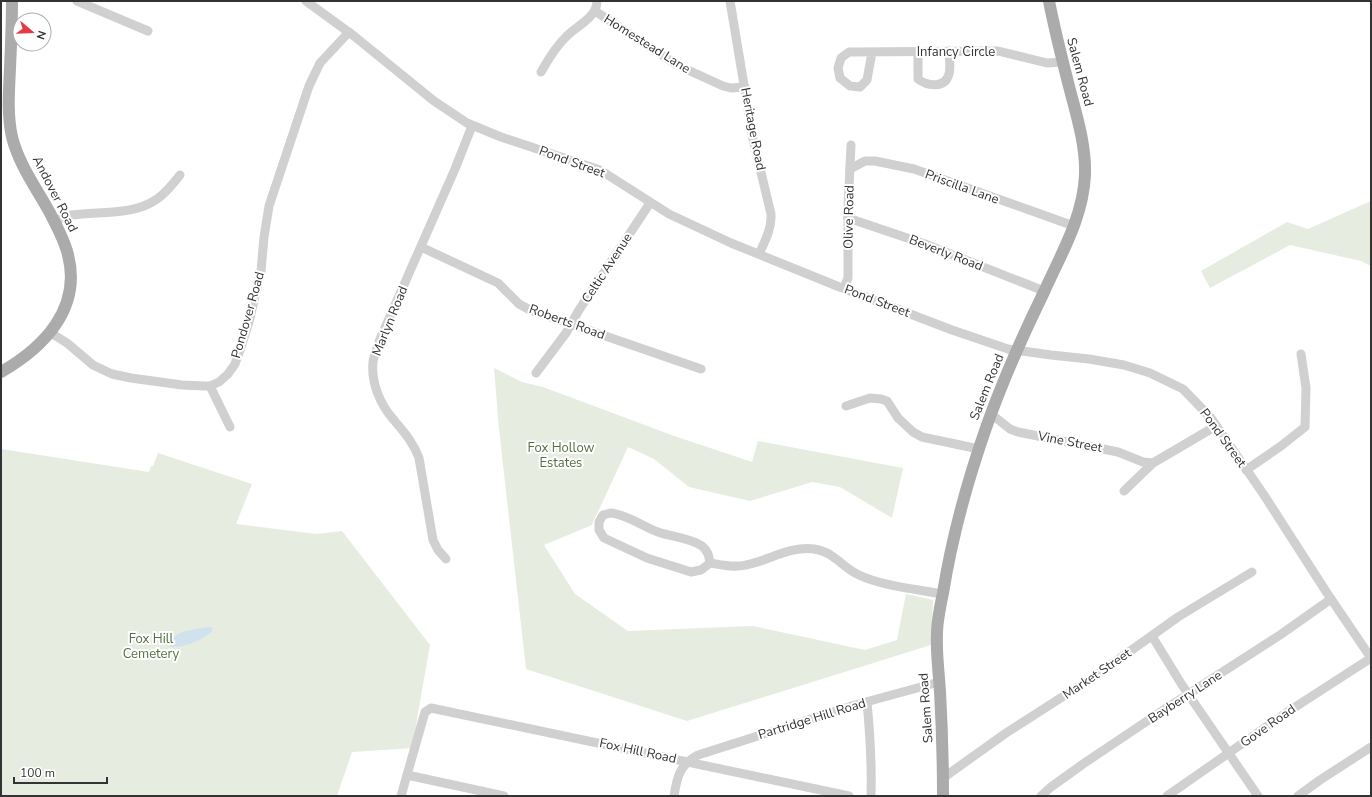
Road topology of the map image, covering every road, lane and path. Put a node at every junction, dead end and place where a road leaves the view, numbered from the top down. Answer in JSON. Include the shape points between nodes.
{"nodes":[{"id":1,"x":12,"y":1,"type":"edge"},
{"id":2,"x":77,"y":1,"type":"edge"},
{"id":3,"x":306,"y":1,"type":"edge"},
{"id":4,"x":598,"y":1,"type":"edge"},
{"id":5,"x":730,"y":1,"type":"edge"},
{"id":6,"x":1049,"y":1,"type":"edge"},
{"id":7,"x":595,"y":11,"type":"junction"},
{"id":8,"x":148,"y":31,"type":"dead end"},
{"id":9,"x":349,"y":32,"type":"junction"},
{"id":10,"x":949,"y":51,"type":"junction"},
{"id":11,"x":872,"y":52,"type":"junction"},
{"id":12,"x":918,"y":52,"type":"junction"},
{"id":13,"x":1063,"y":62,"type":"junction"},
{"id":14,"x":541,"y":72,"type":"dead end"},
{"id":15,"x":745,"y":87,"type":"junction"},
{"id":16,"x":472,"y":126,"type":"junction"},
{"id":17,"x":851,"y":145,"type":"dead end"},
{"id":18,"x":850,"y":170,"type":"junction"},
{"id":19,"x":180,"y":175,"type":"dead end"},
{"id":20,"x":650,"y":203,"type":"junction"},
{"id":21,"x":848,"y":218,"type":"junction"},
{"id":22,"x":54,"y":221,"type":"junction"},
{"id":23,"x":1074,"y":226,"type":"junction"},
{"id":24,"x":421,"y":246,"type":"junction"},
{"id":25,"x":759,"y":254,"type":"junction"},
{"id":26,"x":844,"y":288,"type":"junction"},
{"id":27,"x":1044,"y":291,"type":"junction"},
{"id":28,"x":571,"y":325,"type":"junction"},
{"id":29,"x":51,"y":333,"type":"junction"},
{"id":30,"x":1017,"y":350,"type":"junction"},
{"id":31,"x":1301,"y":354,"type":"dead end"},
{"id":32,"x":701,"y":369,"type":"dead end"},
{"id":33,"x":1,"y":372,"type":"edge"},
{"id":34,"x":536,"y":373,"type":"dead end"},
{"id":35,"x":210,"y":386,"type":"junction"},
{"id":36,"x":846,"y":406,"type":"dead end"},
{"id":37,"x":991,"y":414,"type":"junction"},
{"id":38,"x":1216,"y":426,"type":"junction"},
{"id":39,"x":230,"y":427,"type":"dead end"},
{"id":40,"x":979,"y":449,"type":"junction"},
{"id":41,"x":1153,"y":463,"type":"junction"},
{"id":42,"x":1246,"y":470,"type":"junction"},
{"id":43,"x":1124,"y":491,"type":"dead end"},
{"id":44,"x":446,"y":559,"type":"dead end"},
{"id":45,"x":710,"y":563,"type":"junction"},
{"id":46,"x":1252,"y":572,"type":"dead end"},
{"id":47,"x":942,"y":594,"type":"junction"},
{"id":48,"x":1331,"y":599,"type":"junction"},
{"id":49,"x":1152,"y":636,"type":"junction"},
{"id":50,"x":1371,"y":658,"type":"edge"},
{"id":51,"x":939,"y":682,"type":"junction"},
{"id":52,"x":1188,"y":694,"type":"junction"},
{"id":53,"x":867,"y":702,"type":"junction"},
{"id":54,"x":1371,"y":747,"type":"edge"},
{"id":55,"x":1229,"y":754,"type":"junction"},
{"id":56,"x":688,"y":762,"type":"junction"},
{"id":57,"x":407,"y":775,"type":"junction"},
{"id":58,"x":943,"y":778,"type":"junction"},
{"id":59,"x":401,"y":796,"type":"edge"},
{"id":60,"x":504,"y":796,"type":"edge"},
{"id":61,"x":674,"y":796,"type":"edge"},
{"id":62,"x":849,"y":796,"type":"edge"},
{"id":63,"x":871,"y":796,"type":"edge"},
{"id":64,"x":943,"y":796,"type":"edge"},
{"id":65,"x":1041,"y":796,"type":"edge"},
{"id":66,"x":1167,"y":796,"type":"edge"},
{"id":67,"x":1258,"y":796,"type":"edge"},
{"id":68,"x":1298,"y":796,"type":"edge"}],
"edges":[{"from":1,"to":22,"type":"main road","name":"Andover Road","via":[[8,106],[10,128],[21,160]]},
{"from":2,"to":8,"type":"street"},
{"from":3,"to":9,"type":"street","name":"Pond Street"},
{"from":4,"to":7,"type":"street"},
{"from":5,"to":15,"type":"street","name":"Heritage Road"},
{"from":6,"to":13,"type":"main road","name":"Salem Road"},
{"from":7,"to":14,"type":"street","via":[[556,48]]},
{"from":7,"to":15,"type":"street","name":"Homestead Lane","via":[[677,65],[723,86]]},
{"from":9,"to":16,"type":"street","name":"Pond Street","via":[[434,101]]},
{"from":9,"to":35,"type":"street","name":"Pondover Road","via":[[323,60],[311,79],[269,206],[260,278],[240,350],[228,374]]},
{"from":10,"to":12,"type":"street","name":"Infancy Circle"},
{"from":10,"to":12,"type":"street","via":[[949,74],[943,83],[933,85],[918,79]]},
{"from":10,"to":13,"type":"street","name":"Infancy Circle","via":[[998,51],[1047,63]]},
{"from":11,"to":11,"type":"street","name":"Infancy Circle","via":[[867,80],[860,87],[850,86],[840,78],[838,68],[841,58],[849,52]]},
{"from":11,"to":12,"type":"street","name":"Infancy Circle"},
{"from":13,"to":23,"type":"main road","name":"Salem Road","via":[[1078,120],[1085,165],[1082,200]]},
{"from":15,"to":25,"type":"street","name":"Heritage Road","via":[[753,139],[772,214],[770,229]]},
{"from":16,"to":20,"type":"street","name":"Pond Street","via":[[600,170]]},
{"from":16,"to":24,"type":"street","name":"Marlyn Road"},
{"from":17,"to":18,"type":"street","name":"Olive Road"},
{"from":18,"to":21,"type":"street","name":"Olive Road"},
{"from":18,"to":23,"type":"street","name":"Priscilla Lane","via":[[865,161],[914,169]]},
{"from":19,"to":22,"type":"street","via":[[163,195],[142,207],[69,216]]},
{"from":20,"to":25,"type":"street","name":"Pond Street","via":[[690,224]]},
{"from":20,"to":28,"type":"street","name":"Celtic Avenue"},
{"from":21,"to":26,"type":"street","name":"Olive Road","via":[[848,278]]},
{"from":21,"to":27,"type":"street","name":"Beverly Road","via":[[925,244]]},
{"from":22,"to":29,"type":"main road","name":"Andover Road","via":[[65,244],[70,274],[65,307]]},
{"from":23,"to":27,"type":"main road","name":"Salem Road"},
{"from":24,"to":28,"type":"street","name":"Roberts Road","via":[[498,283],[530,310]]},
{"from":24,"to":44,"type":"street","name":"Marlyn Road","via":[[380,339],[373,361],[373,373],[383,406],[416,450],[433,540]]},
{"from":25,"to":26,"type":"street","name":"Pond Street"},
{"from":26,"to":30,"type":"street","name":"Pond Street","via":[[952,330]]},
{"from":27,"to":30,"type":"main road","name":"Salem Road"},
{"from":28,"to":32,"type":"street","name":"Roberts Road"},
{"from":28,"to":34,"type":"street","name":"Celtic Avenue"},
{"from":29,"to":33,"type":"main road","name":"Andover Road","via":[[32,351]]},
{"from":29,"to":35,"type":"street","via":[[86,360],[107,372],[182,385]]},
{"from":30,"to":37,"type":"main road","name":"Salem Road"},
{"from":30,"to":38,"type":"street","name":"Pond Street","via":[[1089,358],[1124,365],[1162,377],[1183,389],[1200,405]]},
{"from":31,"to":42,"type":"street","via":[[1306,388],[1305,428]]},
{"from":35,"to":39,"type":"street"},
{"from":36,"to":40,"type":"street","via":[[870,398],[881,399],[887,401],[898,418],[922,437]]},
{"from":37,"to":40,"type":"main road","name":"Salem Road"},
{"from":37,"to":41,"type":"street","name":"Vine Street","via":[[1018,432],[1118,452]]},
{"from":38,"to":41,"type":"street"},
{"from":38,"to":42,"type":"street","name":"Pond Street"},
{"from":40,"to":47,"type":"main road","name":"Salem Road","via":[[954,538]]},
{"from":41,"to":43,"type":"street"},
{"from":42,"to":48,"type":"street","name":"Pond Street"},
{"from":45,"to":45,"type":"street","via":[[701,570],[691,572],[647,558],[604,538],[599,530],[599,522],[603,515],[619,514],[657,531],[694,542],[708,553]]},
{"from":45,"to":47,"type":"street","via":[[730,567],[747,565],[788,551],[815,549],[822,550],[857,574],[871,580]]},
{"from":46,"to":49,"type":"street","name":"Market Street"},
{"from":47,"to":51,"type":"main road","name":"Salem Road","via":[[937,633]]},
{"from":48,"to":50,"type":"street","name":"Pond Street"},
{"from":48,"to":52,"type":"street","name":"Bayberry Lane"},
{"from":49,"to":52,"type":"street"},
{"from":49,"to":58,"type":"street","name":"Market Street"},
{"from":50,"to":55,"type":"street","name":"Gove Road","via":[[1289,711]]},
{"from":51,"to":53,"type":"street","name":"Partridge Hill Road"},
{"from":51,"to":58,"type":"main road","name":"Salem Road"},
{"from":52,"to":55,"type":"street"},
{"from":52,"to":65,"type":"street","name":"Bayberry Lane","via":[[1083,764]]},
{"from":53,"to":56,"type":"street","name":"Partridge Hill Road","via":[[698,755]]},
{"from":53,"to":63,"type":"street","via":[[871,744]]},
{"from":54,"to":68,"type":"street"},
{"from":55,"to":66,"type":"street","name":"Gove Road"},
{"from":55,"to":67,"type":"street"},
{"from":56,"to":57,"type":"street","name":"Fox Hill Road","via":[[431,708],[425,712]]},
{"from":56,"to":61,"type":"street","via":[[682,767]]},
{"from":56,"to":62,"type":"street","name":"Fox Hill Road"},
{"from":57,"to":59,"type":"street"},
{"from":57,"to":60,"type":"street"},
{"from":58,"to":64,"type":"main road","name":"Salem Road"}]}
